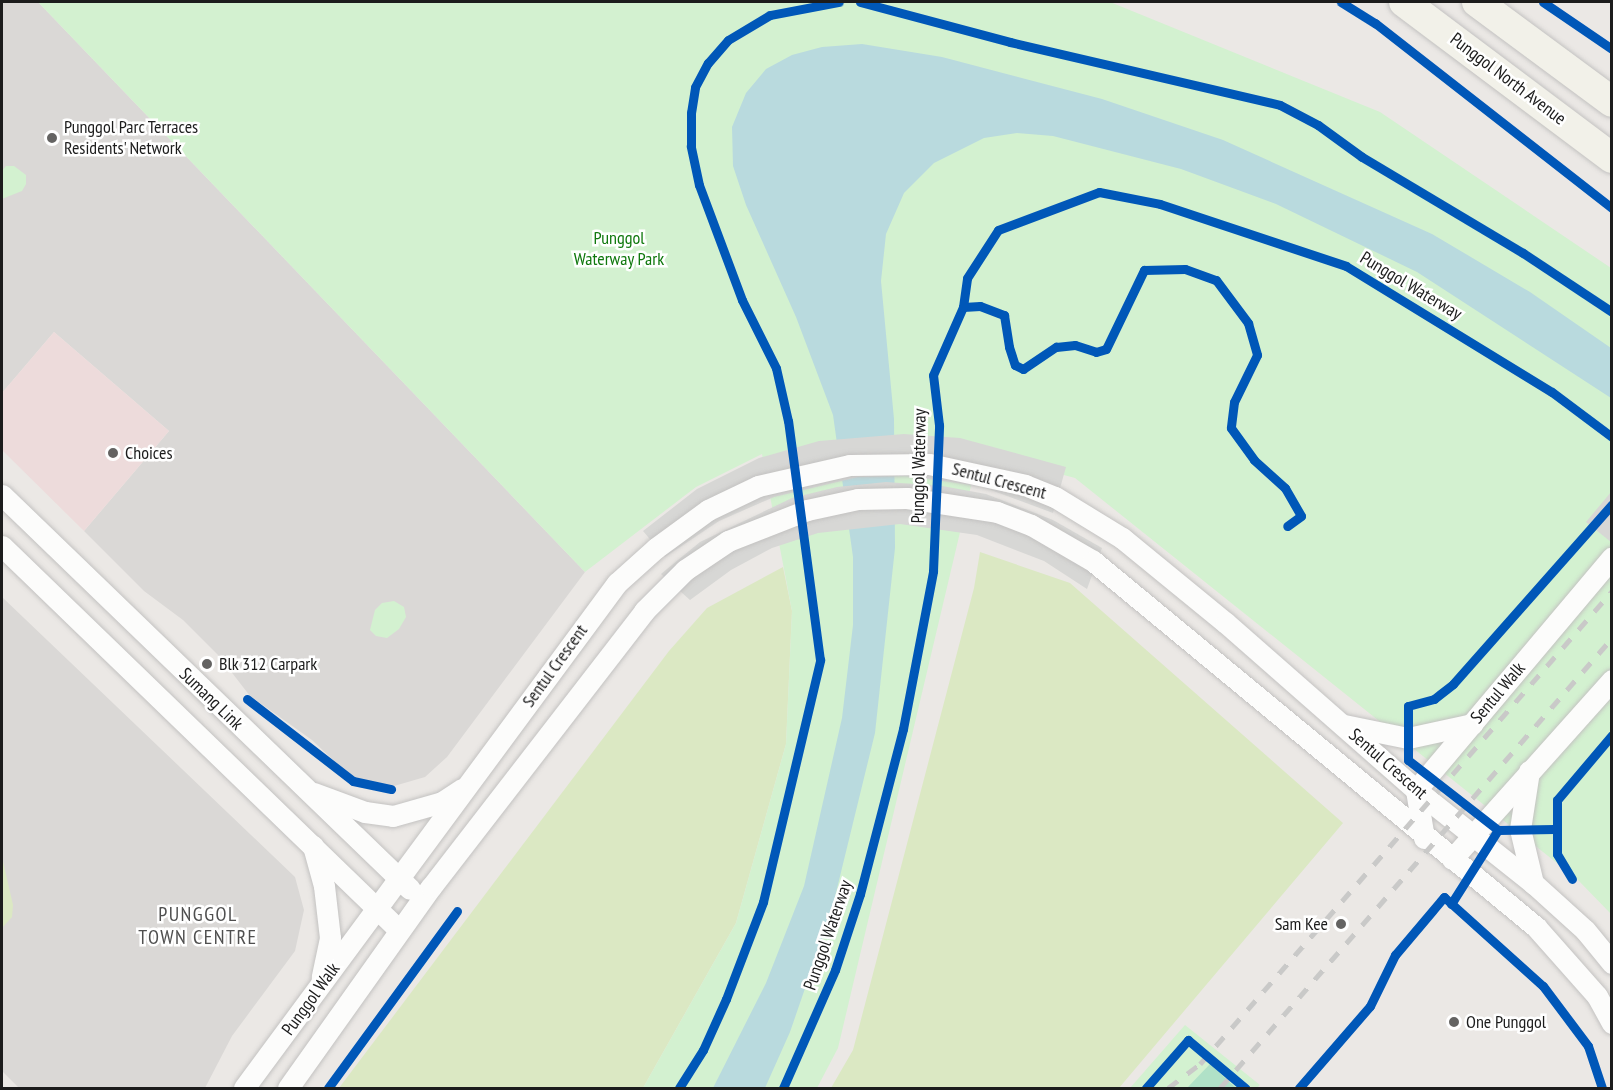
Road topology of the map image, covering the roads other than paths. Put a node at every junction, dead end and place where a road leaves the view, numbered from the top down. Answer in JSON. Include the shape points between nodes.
{"nodes":[{"id":1,"x":1404,"y":2,"type":"edge"},
{"id":2,"x":1477,"y":2,"type":"edge"},
{"id":3,"x":1611,"y":102,"type":"edge"},
{"id":4,"x":1611,"y":158,"type":"edge"},
{"id":5,"x":2,"y":495,"type":"edge"},
{"id":6,"x":2,"y":546,"type":"edge"},
{"id":7,"x":1611,"y":557,"type":"edge"},
{"id":8,"x":1611,"y":680,"type":"edge"},
{"id":9,"x":1472,"y":724,"type":"junction"},
{"id":10,"x":1344,"y":725,"type":"junction"},
{"id":11,"x":1530,"y":771,"type":"junction"},
{"id":12,"x":472,"y":782,"type":"junction"},
{"id":13,"x":302,"y":788,"type":"junction"},
{"id":14,"x":1416,"y":790,"type":"junction"},
{"id":15,"x":1473,"y":835,"type":"junction"},
{"id":16,"x":1425,"y":838,"type":"junction"},
{"id":17,"x":312,"y":844,"type":"junction"},
{"id":18,"x":1452,"y":860,"type":"junction"},
{"id":19,"x":401,"y":879,"type":"junction"},
{"id":20,"x":1533,"y":883,"type":"junction"},
{"id":21,"x":422,"y":900,"type":"junction"},
{"id":22,"x":378,"y":909,"type":"junction"},
{"id":23,"x":399,"y":930,"type":"junction"},
{"id":24,"x":1611,"y":963,"type":"edge"},
{"id":25,"x":320,"y":984,"type":"junction"},
{"id":26,"x":1611,"y":1023,"type":"edge"},
{"id":27,"x":244,"y":1089,"type":"edge"},
{"id":28,"x":288,"y":1089,"type":"edge"}],
"edges":[{"from":1,"to":4,"type":"main road","name":"Punggol North Avenue"},
{"from":2,"to":3,"type":"main road"},
{"from":5,"to":13,"type":"street","name":"Sumang Link"},
{"from":6,"to":17,"type":"street","name":"Sumang Link"},
{"from":7,"to":9,"type":"street","name":"Sentul Walk"},
{"from":8,"to":11,"type":"street"},
{"from":9,"to":10,"type":"street","via":[[1408,738]]},
{"from":9,"to":14,"type":"street","name":"Sentul Walk"},
{"from":10,"to":12,"type":"street","name":"Sentul Crescent","via":[[1122,538],[1055,497],[968,469],[900,462],[850,465],[758,486],[708,510],[656,548],[617,584],[573,639]]},
{"from":10,"to":14,"type":"street","name":"Sentul Crescent"},
{"from":11,"to":15,"type":"street"},
{"from":11,"to":20,"type":"street","via":[[1520,830]]},
{"from":12,"to":13,"type":"street","via":[[442,802],[393,816],[365,812]]},
{"from":12,"to":19,"type":"street","name":"Sentul Crescent"},
{"from":13,"to":19,"type":"street","name":"Sumang Link"},
{"from":14,"to":15,"type":"street","name":"Sentul Crescent"},
{"from":14,"to":16,"type":"street"},
{"from":15,"to":18,"type":"street"},
{"from":15,"to":20,"type":"street","name":"Sentul Crescent"},
{"from":16,"to":18,"type":"street","name":"Sentul Crescent"},
{"from":16,"to":21,"type":"street","name":"Sentul Crescent","via":[[1093,561],[1031,525],[997,512],[907,498],[858,499],[770,522],[728,541],[675,578],[644,610]]},
{"from":17,"to":22,"type":"street","name":"Sumang Link"},
{"from":17,"to":25,"type":"street","via":[[324,886],[330,938]]},
{"from":18,"to":26,"type":"street","name":"Sentul Crescent","via":[[1536,927],[1597,996]]},
{"from":19,"to":21,"type":"street","name":"Sumang Link"},
{"from":19,"to":22,"type":"street","name":"Sentul Crescent"},
{"from":20,"to":24,"type":"street","name":"Sentul Crescent","via":[[1585,930]]},
{"from":21,"to":23,"type":"street","name":"Sentul Crescent"},
{"from":22,"to":23,"type":"street","name":"Sumang Link"},
{"from":22,"to":25,"type":"street","name":"Punggol Walk"},
{"from":23,"to":28,"type":"street","name":"Punggol Walk"},
{"from":25,"to":27,"type":"street","name":"Punggol Walk"}]}
